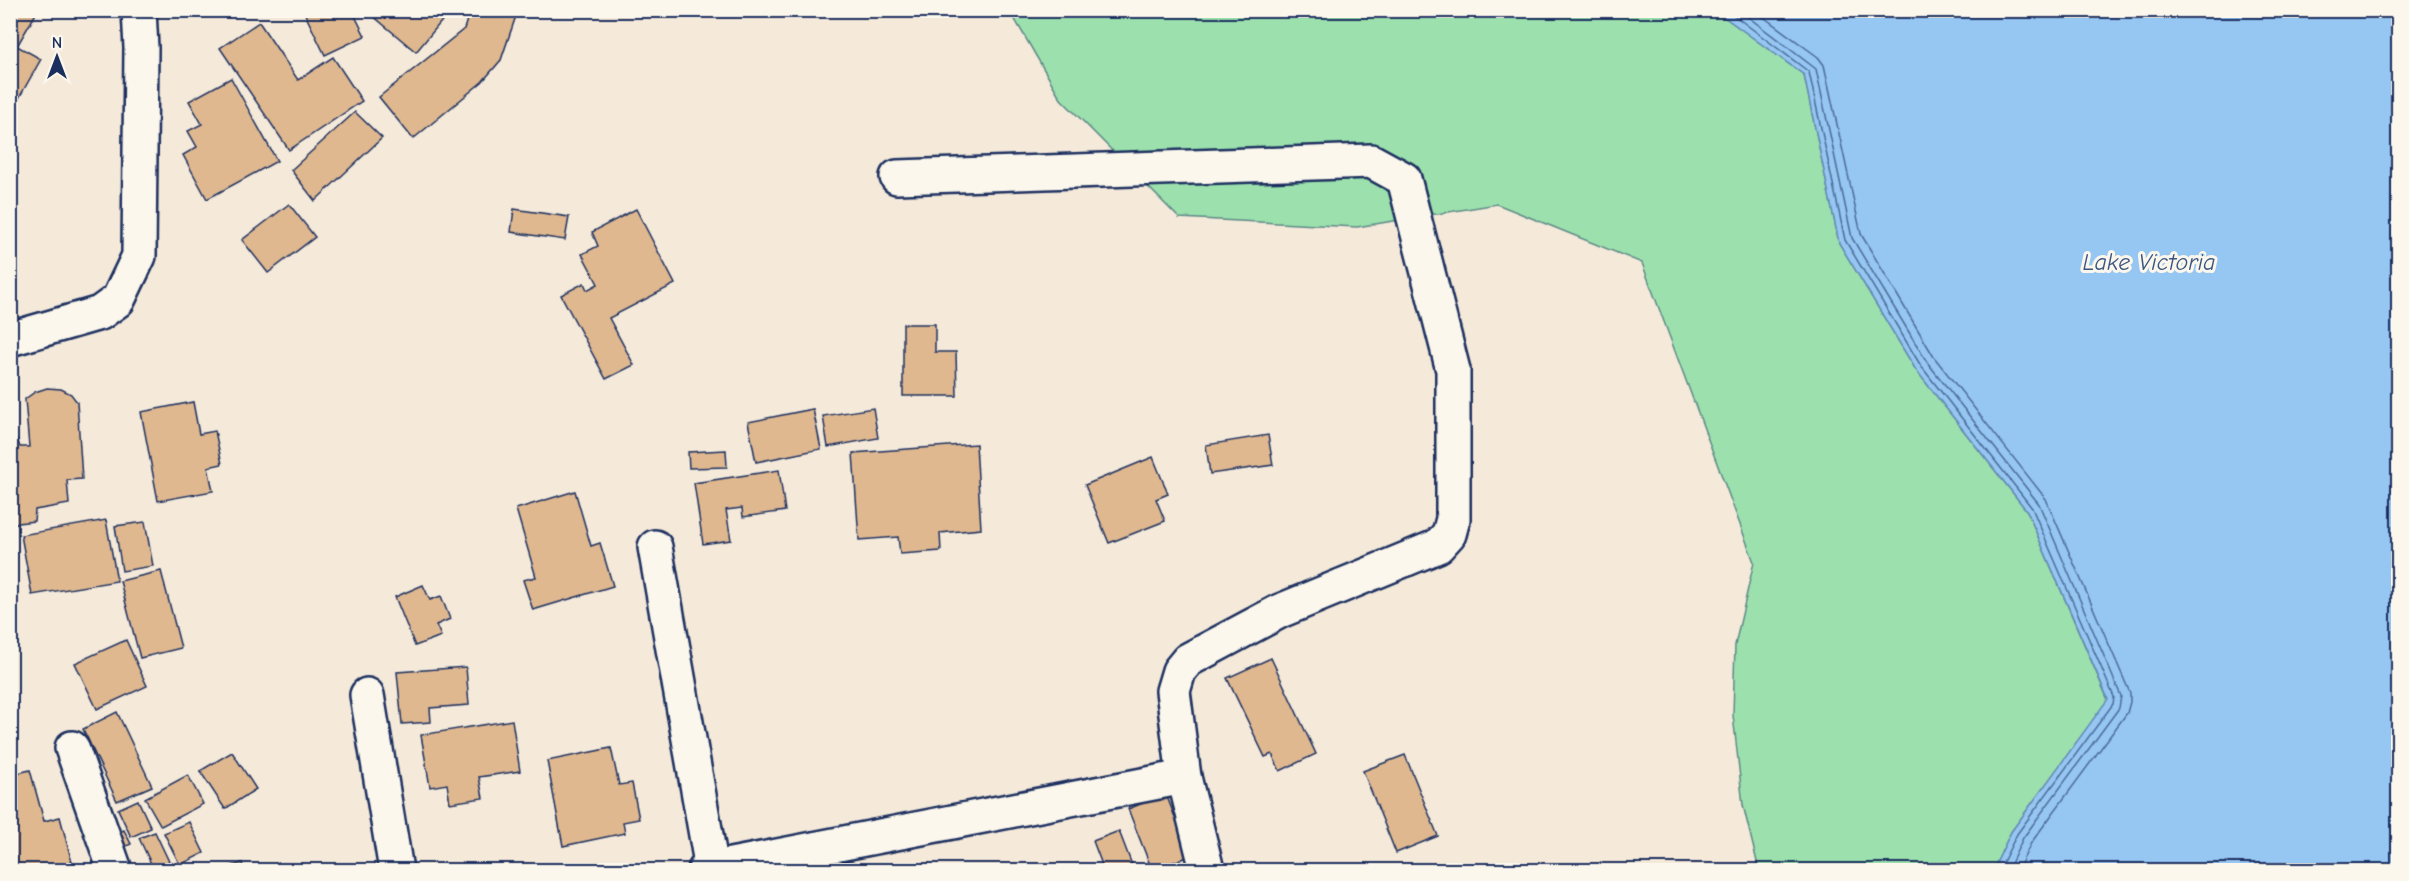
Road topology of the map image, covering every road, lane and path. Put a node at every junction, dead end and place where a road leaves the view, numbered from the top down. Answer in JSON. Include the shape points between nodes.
{"nodes":[{"id":1,"x":139,"y":10,"type":"edge"},
{"id":2,"x":897,"y":177,"type":"dead end"},
{"id":3,"x":10,"y":339,"type":"edge"},
{"id":4,"x":655,"y":547,"type":"dead end"},
{"id":5,"x":367,"y":695,"type":"dead end"},
{"id":6,"x":72,"y":748,"type":"dead end"},
{"id":7,"x":1184,"y":777,"type":"junction"},
{"id":8,"x":115,"y":870,"type":"edge"},
{"id":9,"x":396,"y":870,"type":"edge"},
{"id":10,"x":709,"y":870,"type":"edge"},
{"id":11,"x":1207,"y":870,"type":"edge"}],
"edges":[{"from":1,"to":3,"type":"street","via":[[139,256],[118,300],[100,313]]},
{"from":2,"to":7,"type":"street","via":[[1371,161],[1404,179],[1453,370],[1453,519],[1449,534],[1438,546],[1280,611],[1188,660],[1179,671],[1173,691]]},
{"from":4,"to":10,"type":"street"},
{"from":5,"to":9,"type":"street"},
{"from":6,"to":8,"type":"street"},
{"from":7,"to":10,"type":"street"},
{"from":7,"to":11,"type":"street"}]}
